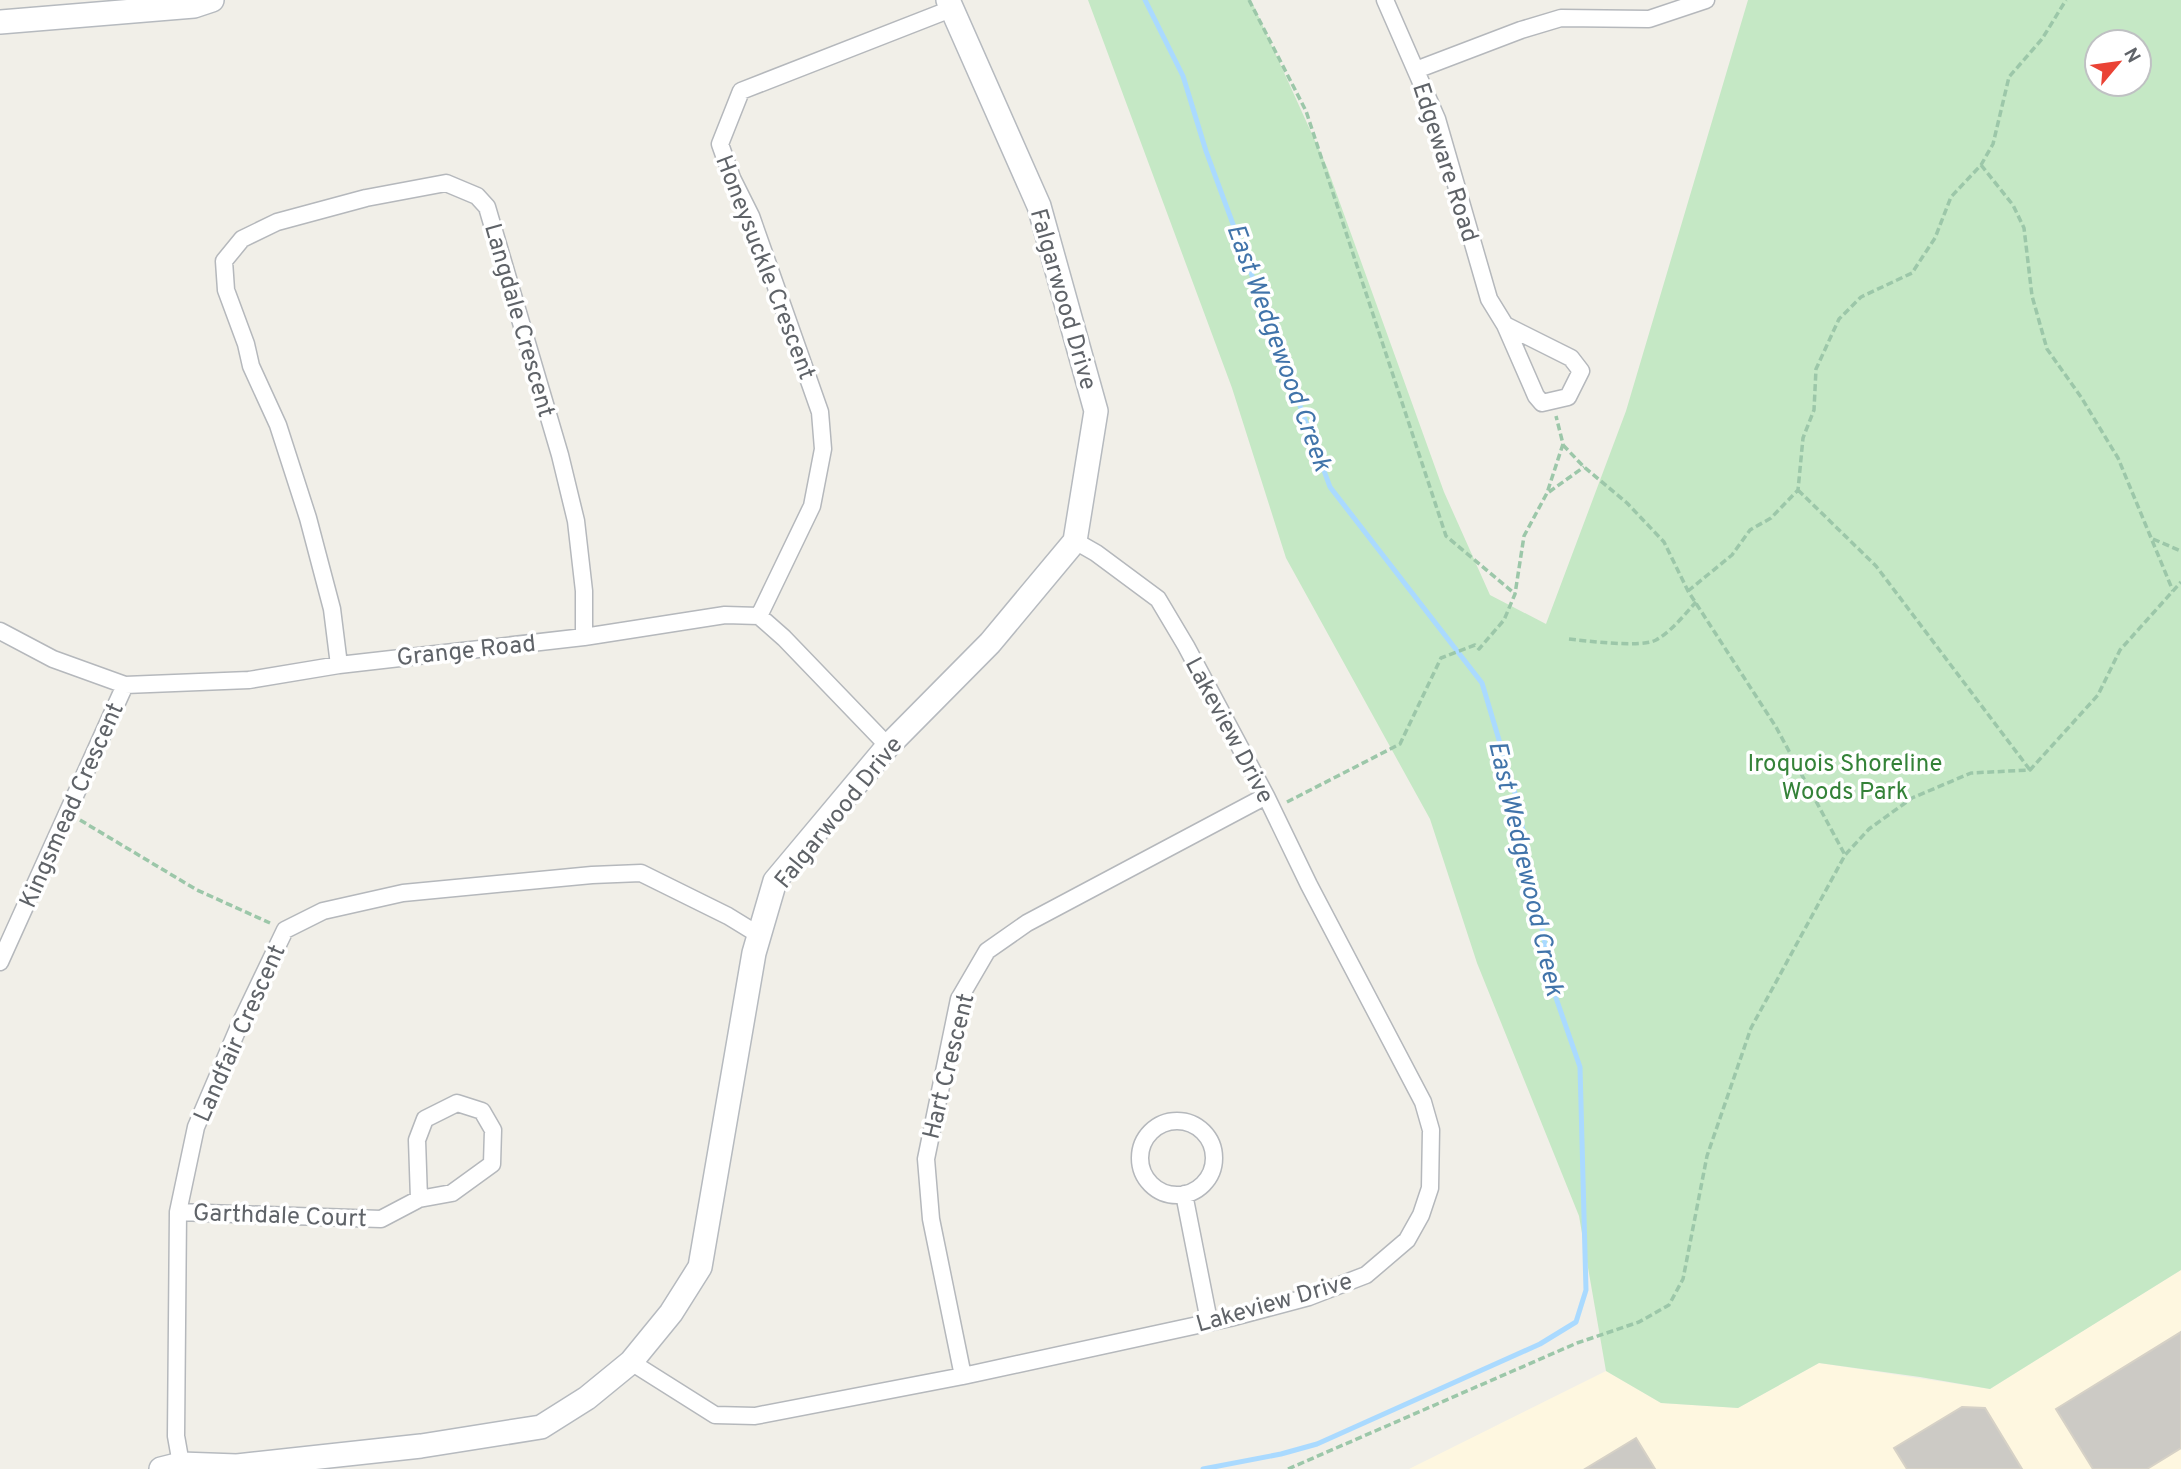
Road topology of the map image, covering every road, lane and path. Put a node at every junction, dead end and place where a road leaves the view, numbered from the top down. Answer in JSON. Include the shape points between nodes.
{"nodes":[{"id":1,"x":212,"y":0,"type":"edge"},
{"id":2,"x":1249,"y":0,"type":"edge"},
{"id":3,"x":1385,"y":0,"type":"edge"},
{"id":4,"x":1706,"y":0,"type":"edge"},
{"id":5,"x":2066,"y":0,"type":"edge"},
{"id":6,"x":950,"y":5,"type":"edge"},
{"id":7,"x":0,"y":22,"type":"edge"},
{"id":8,"x":1416,"y":71,"type":"junction"},
{"id":9,"x":1981,"y":165,"type":"junction"},
{"id":10,"x":1505,"y":325,"type":"junction"},
{"id":11,"x":1552,"y":401,"type":"junction"},
{"id":12,"x":1563,"y":444,"type":"junction"},
{"id":13,"x":1584,"y":467,"type":"junction"},
{"id":14,"x":1798,"y":490,"type":"junction"},
{"id":15,"x":1547,"y":493,"type":"junction"},
{"id":16,"x":2151,"y":538,"type":"junction"},
{"id":17,"x":1074,"y":541,"type":"junction"},
{"id":18,"x":2181,"y":551,"type":"edge"},
{"id":19,"x":2181,"y":582,"type":"edge"},
{"id":20,"x":1688,"y":591,"type":"junction"},
{"id":21,"x":2173,"y":591,"type":"junction"},
{"id":22,"x":1515,"y":594,"type":"junction"},
{"id":23,"x":1696,"y":602,"type":"junction"},
{"id":24,"x":759,"y":616,"type":"junction"},
{"id":25,"x":0,"y":631,"type":"edge"},
{"id":26,"x":584,"y":637,"type":"junction"},
{"id":27,"x":1569,"y":639,"type":"dead end"},
{"id":28,"x":339,"y":664,"type":"junction"},
{"id":29,"x":125,"y":685,"type":"junction"},
{"id":30,"x":888,"y":746,"type":"junction"},
{"id":31,"x":2030,"y":770,"type":"junction"},
{"id":32,"x":1266,"y":796,"type":"junction"},
{"id":33,"x":68,"y":813,"type":"junction"},
{"id":34,"x":1845,"y":855,"type":"junction"},
{"id":35,"x":285,"y":930,"type":"junction"},
{"id":36,"x":759,"y":936,"type":"junction"},
{"id":37,"x":0,"y":962,"type":"edge"},
{"id":38,"x":1184,"y":1194,"type":"junction"},
{"id":39,"x":419,"y":1199,"type":"junction"},
{"id":40,"x":178,"y":1212,"type":"junction"},
{"id":41,"x":1209,"y":1321,"type":"junction"},
{"id":42,"x":631,"y":1362,"type":"junction"},
{"id":43,"x":964,"y":1376,"type":"junction"},
{"id":44,"x":171,"y":1467,"type":"edge"},
{"id":45,"x":1288,"y":1469,"type":"edge"}],
"edges":[{"from":1,"to":7,"type":"street","via":[[194,6]]},
{"from":2,"to":22,"type":"path","via":[[1306,111],[1446,536]]},
{"from":3,"to":8,"type":"street","name":"Edgeware Road"},
{"from":4,"to":8,"type":"street","via":[[1649,19],[1561,18]]},
{"from":5,"to":9,"type":"path","via":[[2042,39],[2009,77],[1993,144]]},
{"from":6,"to":17,"type":"street","name":"Falgarwood Drive","via":[[1038,206],[1096,411]]},
{"from":6,"to":24,"type":"street","name":"Honeysuckle Crescent","via":[[741,91],[720,144],[751,216],[820,412],[823,449],[812,506]]},
{"from":8,"to":10,"type":"street","name":"Edgeware Road","via":[[1437,119],[1489,299]]},
{"from":9,"to":14,"type":"path","via":[[1951,197],[1935,238],[1912,274],[1861,297],[1839,319],[1816,369],[1814,410],[1803,438]]},
{"from":9,"to":16,"type":"path","via":[[2013,205],[2024,228],[2032,296],[2048,349],[2118,458]]},
{"from":10,"to":11,"type":"street","name":"Edgeware Road","via":[[1536,396],[1542,403]]},
{"from":10,"to":11,"type":"street","via":[[1570,358],[1580,371],[1568,397]]},
{"from":11,"to":12,"type":"path"},
{"from":12,"to":13,"type":"path"},
{"from":12,"to":15,"type":"path"},
{"from":13,"to":15,"type":"path"},
{"from":13,"to":20,"type":"path","via":[[1664,542]]},
{"from":14,"to":20,"type":"path"},
{"from":14,"to":31,"type":"path","via":[[1876,566]]},
{"from":15,"to":22,"type":"path","via":[[1524,536]]},
{"from":16,"to":18,"type":"path"},
{"from":16,"to":21,"type":"path"},
{"from":17,"to":30,"type":"street","name":"Falgarwood Drive","via":[[990,643]]},
{"from":17,"to":32,"type":"street","name":"Lakeview Drive","via":[[1158,599]]},
{"from":19,"to":21,"type":"path"},
{"from":20,"to":23,"type":"path"},
{"from":21,"to":31,"type":"path","via":[[2120,650],[2098,695]]},
{"from":22,"to":32,"type":"path","via":[[1504,620],[1479,649],[1475,645],[1441,658],[1400,744],[1284,803]]},
{"from":23,"to":27,"type":"path","via":[[1654,641],[1607,644]]},
{"from":23,"to":34,"type":"path","via":[[1776,727]]},
{"from":24,"to":26,"type":"street","name":"Grange Road","via":[[725,615]]},
{"from":24,"to":30,"type":"street"},
{"from":25,"to":29,"type":"street","name":"Grange Road","via":[[53,659]]},
{"from":26,"to":28,"type":"street","name":"Grange Road"},
{"from":26,"to":28,"type":"street","name":"Langdale Crescent","via":[[576,521],[487,207],[477,196],[446,183],[277,222],[242,239],[224,261],[226,290],[308,518],[332,609]]},
{"from":28,"to":29,"type":"street","name":"Grange Road","via":[[249,680]]},
{"from":29,"to":33,"type":"street","name":"Kingsmead Crescent"},
{"from":30,"to":36,"type":"street","name":"Falgarwood Drive","via":[[775,881]]},
{"from":31,"to":34,"type":"path","via":[[1971,773],[1912,798],[1869,829]]},
{"from":32,"to":41,"type":"street","name":"Lakeview Drive","via":[[1423,1102],[1431,1130],[1430,1188],[1407,1240],[1366,1275],[1309,1297]]},
{"from":32,"to":43,"type":"street","name":"Hart Crescent","via":[[1027,923],[987,951],[959,999],[926,1158],[931,1219]]},
{"from":33,"to":35,"type":"path","via":[[197,890]]},
{"from":33,"to":37,"type":"street","name":"Kingsmead Crescent"},
{"from":34,"to":45,"type":"path","via":[[1751,1028],[1707,1156],[1683,1279],[1669,1305],[1639,1322],[1577,1343]]},
{"from":35,"to":36,"type":"street","name":"Landfair Crescent","via":[[323,911],[403,893],[640,873]]},
{"from":35,"to":40,"type":"street","name":"Landfair Crescent","via":[[197,1127]]},
{"from":36,"to":42,"type":"street","name":"Falgarwood Drive","via":[[700,1267],[671,1313]]},
{"from":38,"to":38,"type":"street","via":[[1196,1190],[1212,1171],[1213,1146],[1207,1135],[1186,1121],[1162,1123],[1144,1139],[1140,1150],[1143,1174],[1160,1191]]},
{"from":38,"to":41,"type":"street"},
{"from":39,"to":39,"type":"street","name":"Garthdale Court","via":[[452,1193],[492,1164],[493,1130],[482,1111],[457,1103],[425,1119],[417,1140]]},
{"from":39,"to":40,"type":"street","name":"Garthdale Court","via":[[381,1219]]},
{"from":40,"to":44,"type":"street","name":"Landfair Crescent","via":[[176,1436]]},
{"from":41,"to":43,"type":"street","name":"Lakeview Drive"},
{"from":42,"to":43,"type":"street","name":"Lakeview Drive","via":[[716,1415],[755,1416]]},
{"from":42,"to":44,"type":"street","name":"Falgarwood Drive","via":[[541,1427],[421,1446],[237,1466]]}]}
